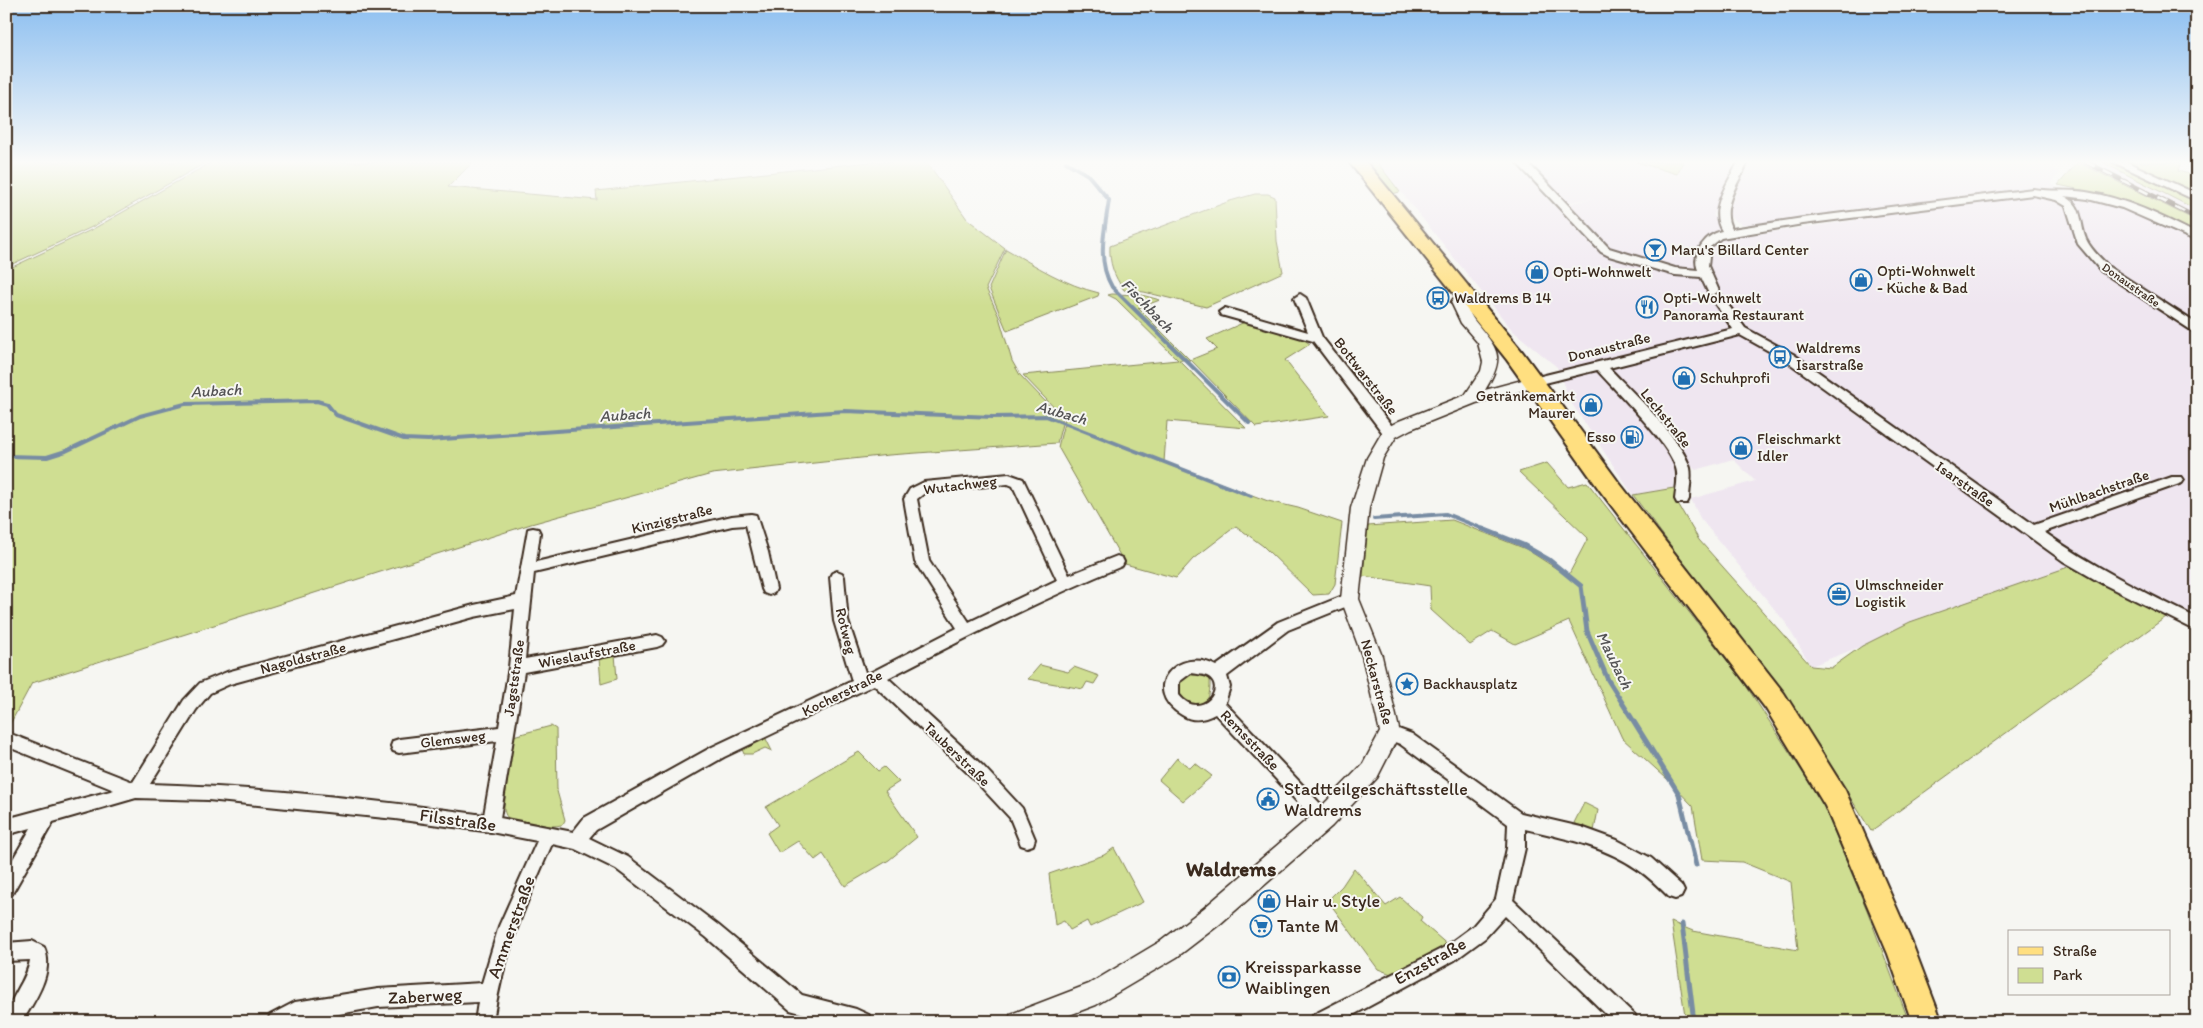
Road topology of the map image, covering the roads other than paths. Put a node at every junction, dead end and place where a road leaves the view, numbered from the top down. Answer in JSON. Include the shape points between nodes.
{"nodes":[{"id":1,"x":1386,"y":210,"type":"edge"},
{"id":2,"x":1396,"y":210,"type":"edge"},
{"id":3,"x":1567,"y":210,"type":"edge"},
{"id":4,"x":1722,"y":210,"type":"edge"},
{"id":5,"x":1900,"y":210,"type":"edge"},
{"id":6,"x":2074,"y":210,"type":"edge"},
{"id":7,"x":2135,"y":210,"type":"edge"},
{"id":8,"x":1729,"y":233,"type":"junction"},
{"id":9,"x":2197,"y":238,"type":"edge"},
{"id":10,"x":1705,"y":274,"type":"junction"},
{"id":11,"x":1300,"y":298,"type":"dead end"},
{"id":12,"x":1458,"y":302,"type":"junction"},
{"id":13,"x":1225,"y":312,"type":"dead end"},
{"id":14,"x":2197,"y":330,"type":"edge"},
{"id":15,"x":1741,"y":331,"type":"junction"},
{"id":16,"x":1317,"y":338,"type":"junction"},
{"id":17,"x":1600,"y":366,"type":"junction"},
{"id":18,"x":1532,"y":382,"type":"junction"},
{"id":19,"x":1471,"y":399,"type":"junction"},
{"id":20,"x":1390,"y":433,"type":"junction"},
{"id":21,"x":2177,"y":480,"type":"dead end"},
{"id":22,"x":1682,"y":500,"type":"dead end"},
{"id":23,"x":2032,"y":531,"type":"junction"},
{"id":24,"x":533,"y":533,"type":"dead end"},
{"id":25,"x":1118,"y":562,"type":"dead end"},
{"id":26,"x":529,"y":568,"type":"junction"},
{"id":27,"x":837,"y":577,"type":"dead end"},
{"id":28,"x":1065,"y":583,"type":"junction"},
{"id":29,"x":769,"y":589,"type":"dead end"},
{"id":30,"x":1350,"y":599,"type":"junction"},
{"id":31,"x":523,"y":601,"type":"junction"},
{"id":32,"x":2197,"y":625,"type":"edge"},
{"id":33,"x":966,"y":630,"type":"junction"},
{"id":34,"x":657,"y":641,"type":"dead end"},
{"id":35,"x":517,"y":667,"type":"junction"},
{"id":36,"x":1216,"y":674,"type":"junction"},
{"id":37,"x":876,"y":677,"type":"junction"},
{"id":38,"x":861,"y":684,"type":"junction"},
{"id":39,"x":1217,"y":704,"type":"junction"},
{"id":40,"x":506,"y":733,"type":"junction"},
{"id":41,"x":1390,"y":733,"type":"junction"},
{"id":42,"x":6,"y":739,"type":"edge"},
{"id":43,"x":399,"y":746,"type":"dead end"},
{"id":44,"x":136,"y":791,"type":"junction"},
{"id":45,"x":47,"y":816,"type":"junction"},
{"id":46,"x":1324,"y":818,"type":"junction"},
{"id":47,"x":1517,"y":820,"type":"junction"},
{"id":48,"x":491,"y":824,"type":"junction"},
{"id":49,"x":6,"y":827,"type":"edge"},
{"id":50,"x":548,"y":835,"type":"junction"},
{"id":51,"x":1027,"y":838,"type":"dead end"},
{"id":52,"x":578,"y":841,"type":"junction"},
{"id":53,"x":6,"y":888,"type":"edge"},
{"id":54,"x":1675,"y":891,"type":"dead end"},
{"id":55,"x":1504,"y":903,"type":"junction"},
{"id":56,"x":6,"y":952,"type":"edge"},
{"id":57,"x":487,"y":992,"type":"junction"},
{"id":58,"x":12,"y":1022,"type":"edge"},
{"id":59,"x":276,"y":1022,"type":"edge"},
{"id":60,"x":484,"y":1022,"type":"edge"},
{"id":61,"x":862,"y":1022,"type":"edge"},
{"id":62,"x":1019,"y":1022,"type":"edge"},
{"id":63,"x":1320,"y":1022,"type":"edge"},
{"id":64,"x":1628,"y":1022,"type":"edge"},
{"id":65,"x":1927,"y":1022,"type":"edge"}],
"edges":[{"from":1,"to":12,"type":"main road"},
{"from":2,"to":18,"type":"main road","via":[[1514,355]]},
{"from":3,"to":10,"type":"street","via":[[1605,250],[1613,254],[1675,271]]},
{"from":4,"to":8,"type":"street","via":[[1722,222]]},
{"from":5,"to":8,"type":"street","name":"Donaustraße"},
{"from":6,"to":14,"type":"street","name":"Donaustraße","via":[[2081,240],[2105,269]]},
{"from":7,"to":9,"type":"street"},
{"from":8,"to":10,"type":"street","name":"Donaustraße","via":[[1718,235],[1705,246],[1702,266]]},
{"from":10,"to":15,"type":"street","name":"Donaustraße","via":[[1715,295]]},
{"from":11,"to":16,"type":"street","name":"Bottwarstraße"},
{"from":12,"to":18,"type":"main road","via":[[1501,355]]},
{"from":12,"to":19,"type":"street","via":[[1466,320],[1484,342],[1491,362],[1489,371]]},
{"from":13,"to":16,"type":"street","name":"Bottwarstraße"},
{"from":15,"to":17,"type":"street","name":"Donaustraße"},
{"from":15,"to":23,"type":"street","name":"Isarstraße","via":[[1789,357]]},
{"from":16,"to":20,"type":"street","name":"Bottwarstraße"},
{"from":17,"to":18,"type":"street","name":"Donaustraße"},
{"from":17,"to":22,"type":"street","name":"Lechstraße","via":[[1679,459],[1683,468]]},
{"from":18,"to":19,"type":"street"},
{"from":18,"to":65,"type":"main road","via":[[1755,673],[1795,733],[1835,799],[1902,953]]},
{"from":19,"to":20,"type":"street"},
{"from":20,"to":30,"type":"street","name":"Neckarstraße","via":[[1375,458],[1360,508]]},
{"from":21,"to":23,"type":"street","name":"Mühlbachstraße"},
{"from":23,"to":32,"type":"street","name":"Isarstraße","via":[[2068,558]]},
{"from":24,"to":26,"type":"street","name":"Jagststraße"},
{"from":25,"to":28,"type":"street","name":"Kocherstraße"},
{"from":26,"to":29,"type":"street","name":"Kinzigstraße","via":[[751,519]]},
{"from":26,"to":31,"type":"street","name":"Jagststraße"},
{"from":27,"to":38,"type":"street","name":"Rotweg","via":[[841,621]]},
{"from":28,"to":33,"type":"street","name":"Kocherstraße"},
{"from":28,"to":33,"type":"street","name":"Wutachweg","via":[[1018,483],[1009,479],[924,487],[911,496],[910,501],[922,562]]},
{"from":30,"to":36,"type":"street","via":[[1283,626]]},
{"from":30,"to":41,"type":"street","name":"Neckarstraße","via":[[1372,656]]},
{"from":31,"to":35,"type":"street","name":"Jagststraße"},
{"from":31,"to":44,"type":"street","name":"Nagoldstraße","via":[[474,611],[227,678],[205,688],[176,725]]},
{"from":33,"to":37,"type":"street","name":"Kocherstraße"},
{"from":34,"to":35,"type":"street","name":"Wieslaufstraße"},
{"from":35,"to":40,"type":"street","name":"Jagststraße"},
{"from":36,"to":39,"type":"street","name":"Remsstraße","via":[[1223,690]]},
{"from":36,"to":39,"type":"street","name":"Remsstraße","via":[[1205,668],[1191,667],[1176,673],[1170,686],[1174,700],[1187,710],[1204,711]]},
{"from":37,"to":38,"type":"street","name":"Kocherstraße"},
{"from":37,"to":51,"type":"street","name":"Tauberstraße","via":[[1010,806]]},
{"from":38,"to":52,"type":"street","name":"Kocherstraße","via":[[718,752],[590,824]]},
{"from":39,"to":46,"type":"street","name":"Remsstraße"},
{"from":40,"to":43,"type":"street","name":"Glemsweg"},
{"from":40,"to":48,"type":"street","name":"Jagststraße"},
{"from":41,"to":46,"type":"street","name":"Neckarstraße","via":[[1370,771]]},
{"from":41,"to":47,"type":"street","via":[[1406,738]]},
{"from":42,"to":44,"type":"street","name":"Filsstraße"},
{"from":44,"to":45,"type":"street"},
{"from":44,"to":48,"type":"street","name":"Filsstraße","via":[[228,795]]},
{"from":45,"to":49,"type":"street"},
{"from":45,"to":53,"type":"street"},
{"from":46,"to":62,"type":"street","name":"Neckarstraße","via":[[1169,949],[1096,993]]},
{"from":47,"to":54,"type":"street","via":[[1580,834],[1612,846],[1640,861]]},
{"from":47,"to":55,"type":"street","name":"Enzstraße","via":[[1516,848]]},
{"from":48,"to":50,"type":"street","name":"Filsstraße"},
{"from":50,"to":52,"type":"street","name":"Filsstraße"},
{"from":50,"to":57,"type":"street","name":"Ammerstraße","via":[[528,878]]},
{"from":52,"to":61,"type":"street","name":"Filsstraße","via":[[622,863],[712,931],[797,1004]]},
{"from":55,"to":63,"type":"street","name":"Enzstraße","via":[[1479,932],[1449,954]]},
{"from":55,"to":64,"type":"street"},
{"from":56,"to":58,"type":"street","via":[[32,950],[41,959],[39,970]]},
{"from":57,"to":59,"type":"street","name":"Zaberweg","via":[[378,998],[295,1011]]},
{"from":57,"to":60,"type":"street","name":"Ammerstraße"}]}
